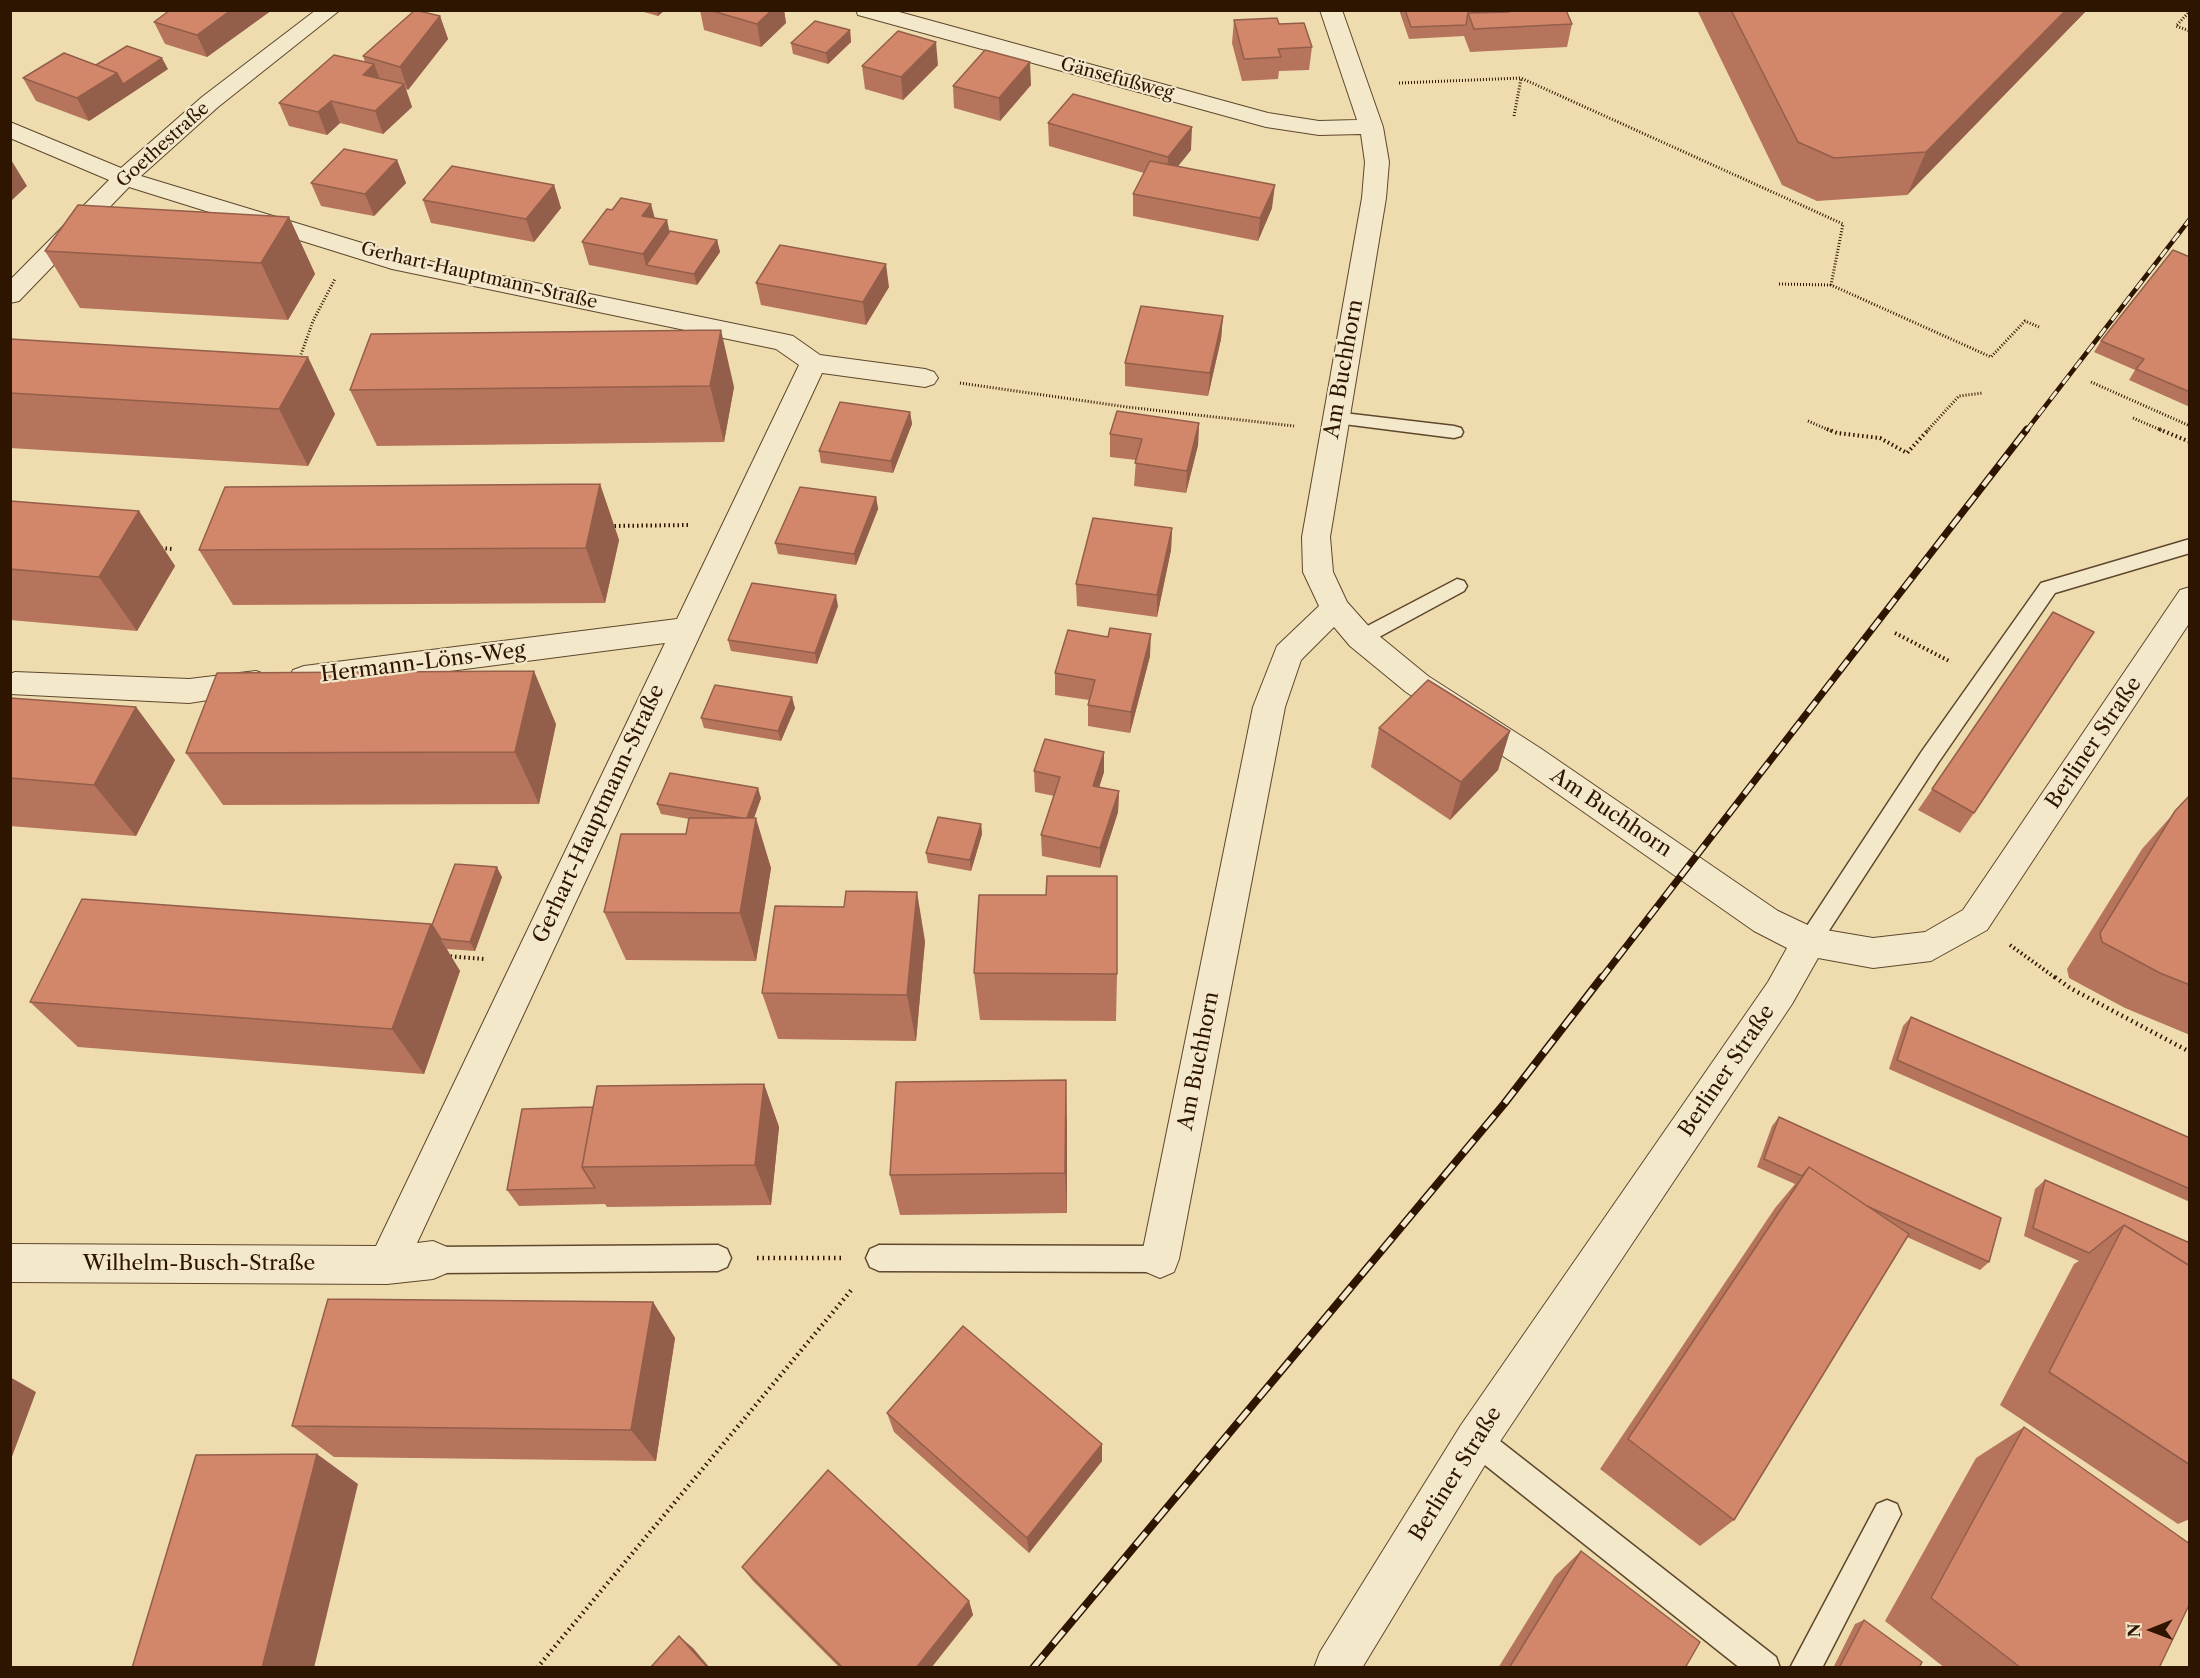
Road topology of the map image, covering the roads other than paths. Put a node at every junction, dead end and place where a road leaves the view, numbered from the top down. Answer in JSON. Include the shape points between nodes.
{"nodes":[{"id":1,"x":330,"y":10,"type":"edge"},
{"id":2,"x":866,"y":10,"type":"edge"},
{"id":3,"x":1331,"y":10,"type":"edge"},
{"id":4,"x":1371,"y":127,"type":"junction"},
{"id":5,"x":10,"y":129,"type":"edge"},
{"id":6,"x":124,"y":178,"type":"junction"},
{"id":7,"x":10,"y":295,"type":"edge"},
{"id":8,"x":813,"y":363,"type":"junction"},
{"id":9,"x":925,"y":378,"type":"road end"},
{"id":10,"x":1335,"y":425,"type":"junction"},
{"id":11,"x":1454,"y":432,"type":"dead end"},
{"id":12,"x":2190,"y":546,"type":"edge"},
{"id":13,"x":1457,"y":586,"type":"dead end"},
{"id":14,"x":2190,"y":598,"type":"edge"},
{"id":15,"x":1335,"y":608,"type":"junction"},
{"id":16,"x":686,"y":629,"type":"junction"},
{"id":17,"x":1361,"y":638,"type":"junction"},
{"id":18,"x":15,"y":684,"type":"dead end"},
{"id":19,"x":1809,"y":942,"type":"junction"},
{"id":20,"x":718,"y":1258,"type":"road end"},
{"id":21,"x":879,"y":1258,"type":"road end"},
{"id":22,"x":1160,"y":1259,"type":"joint"},
{"id":23,"x":433,"y":1260,"type":"joint"},
{"id":24,"x":10,"y":1263,"type":"edge"},
{"id":25,"x":387,"y":1265,"type":"junction"},
{"id":26,"x":1476,"y":1440,"type":"junction"},
{"id":27,"x":1887,"y":1514,"type":"dead end"},
{"id":28,"x":1336,"y":1668,"type":"edge"},
{"id":29,"x":1765,"y":1668,"type":"edge"},
{"id":30,"x":1805,"y":1668,"type":"edge"}],
"edges":[{"from":1,"to":6,"type":"street","name":"Goethestraße","via":[[210,102]]},
{"from":2,"to":4,"type":"street","name":"Gänsefußweg","via":[[1266,120],[1319,128]]},
{"from":3,"to":4,"type":"street","name":"Am Buchhorn"},
{"from":4,"to":10,"type":"street","name":"Am Buchhorn","via":[[1377,162],[1374,198]]},
{"from":5,"to":6,"type":"street","name":"Gerhart-Hauptmann-Straße"},
{"from":6,"to":7,"type":"street","name":"Goethestraße"},
{"from":6,"to":8,"type":"street","name":"Gerhart-Hauptmann-Straße","via":[[401,263],[784,342]]},
{"from":8,"to":9,"type":"street","name":"Gerhart-Hauptmann-Straße"},
{"from":8,"to":16,"type":"street","name":"Gerhart-Hauptmann-Straße"},
{"from":10,"to":11,"type":"lane"},
{"from":10,"to":15,"type":"street","name":"Am Buchhorn","via":[[1317,537],[1318,572]]},
{"from":12,"to":19,"type":"lane","via":[[2048,588]]},
{"from":13,"to":17,"type":"lane"},
{"from":14,"to":19,"type":"street","name":"Berliner Straße","via":[[1975,920],[1931,946],[1873,953]]},
{"from":15,"to":17,"type":"street","name":"Am Buchhorn"},
{"from":15,"to":22,"type":"street","name":"Am Buchhorn","via":[[1288,654],[1269,707]]},
{"from":16,"to":18,"type":"street","name":"Hermann-Löns-Weg","via":[[189,691]]},
{"from":16,"to":25,"type":"street","name":"Gerhart-Hauptmann-Straße"},
{"from":17,"to":19,"type":"street","name":"Am Buchhorn","via":[[1417,684],[1766,921]]},
{"from":19,"to":26,"type":"street","name":"Berliner Straße","via":[[1773,1002]]},
{"from":20,"to":23,"type":"lane"},
{"from":21,"to":22,"type":"lane","name":"Am Buchhorn"},
{"from":23,"to":25,"type":"street"},
{"from":24,"to":25,"type":"street","name":"Wilhelm-Busch-Straße"},
{"from":26,"to":28,"type":"street","name":"Berliner Straße"},
{"from":26,"to":29,"type":"lane"},
{"from":27,"to":30,"type":"lane"}]}
